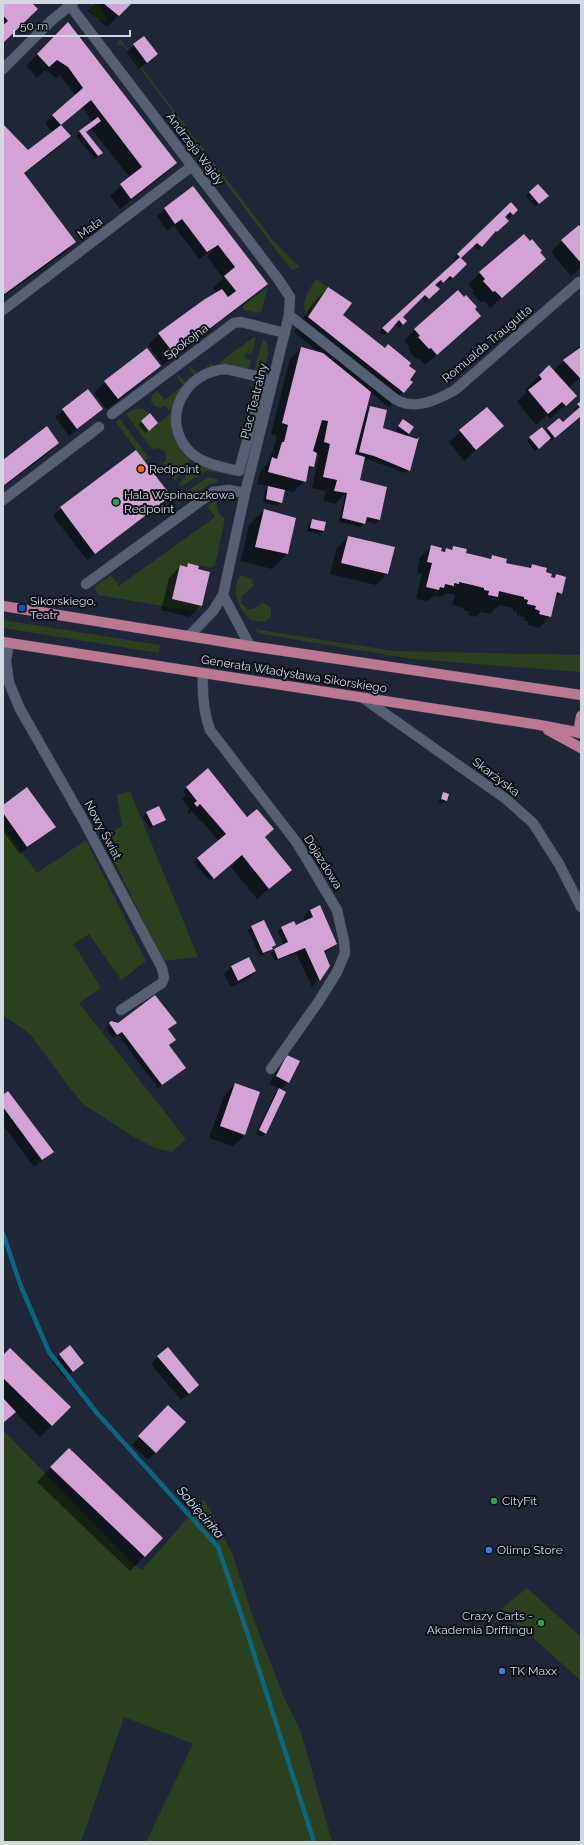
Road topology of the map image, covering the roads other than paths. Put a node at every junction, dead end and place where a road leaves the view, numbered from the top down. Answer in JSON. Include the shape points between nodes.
{"nodes":[{"id":1,"x":70,"y":4,"type":"edge"},
{"id":2,"x":3,"y":69,"type":"edge"},
{"id":3,"x":192,"y":166,"type":"junction"},
{"id":4,"x":579,"y":282,"type":"dead end"},
{"id":5,"x":3,"y":310,"type":"edge"},
{"id":6,"x":289,"y":316,"type":"junction"},
{"id":7,"x":285,"y":333,"type":"junction"},
{"id":8,"x":112,"y":414,"type":"dead end"},
{"id":9,"x":99,"y":427,"type":"dead end"},
{"id":10,"x":240,"y":471,"type":"joint"},
{"id":11,"x":245,"y":493,"type":"junction"},
{"id":12,"x":3,"y":500,"type":"edge"},
{"id":13,"x":86,"y":584,"type":"dead end"},
{"id":14,"x":223,"y":595,"type":"junction"},
{"id":15,"x":3,"y":606,"type":"edge"},
{"id":16,"x":189,"y":636,"type":"junction"},
{"id":17,"x":6,"y":643,"type":"edge"},
{"id":18,"x":250,"y":646,"type":"junction"},
{"id":19,"x":203,"y":673,"type":"junction"},
{"id":20,"x":581,"y":687,"type":"edge"},
{"id":21,"x":558,"y":690,"type":"junction"},
{"id":22,"x":581,"y":695,"type":"edge"},
{"id":23,"x":363,"y":698,"type":"junction"},
{"id":24,"x":581,"y":716,"type":"edge"},
{"id":25,"x":540,"y":725,"type":"junction"},
{"id":26,"x":579,"y":733,"type":"edge"},
{"id":27,"x":581,"y":748,"type":"edge"},
{"id":28,"x":581,"y":907,"type":"edge"},
{"id":29,"x":121,"y":1010,"type":"dead end"},
{"id":30,"x":271,"y":1069,"type":"dead end"}],
"edges":[{"from":1,"to":2,"type":"street"},
{"from":1,"to":3,"type":"street","name":"Andrzeja Wajdy"},
{"from":3,"to":5,"type":"street","name":"Mała"},
{"from":3,"to":6,"type":"street","name":"Andrzeja Wajdy","via":[[290,297]]},
{"from":4,"to":6,"type":"street","name":"Romualda Traugutta","via":[[455,390],[439,400],[419,404],[401,403],[395,399]]},
{"from":6,"to":7,"type":"street","name":"Plac Teatralny"},
{"from":7,"to":8,"type":"street","name":"Spokojna","via":[[241,322],[234,323]]},
{"from":7,"to":11,"type":"street","name":"Plac Teatralny"},
{"from":9,"to":12,"type":"street"},
{"from":10,"to":10,"type":"street","via":[[198,458],[185,445],[178,431],[177,410],[182,394],[193,381],[211,371],[230,370],[264,378]]},
{"from":11,"to":13,"type":"street","via":[[229,490],[213,492]]},
{"from":11,"to":14,"type":"street","name":"Plac Teatralny"},
{"from":14,"to":16,"type":"street","name":"Plac Teatralny","via":[[213,611]]},
{"from":14,"to":18,"type":"street"},
{"from":15,"to":16,"type":"main road","name":"Generała Władysława Sikorskiego"},
{"from":16,"to":18,"type":"main road","name":"Generała Władysława Sikorskiego"},
{"from":17,"to":19,"type":"main road","name":"Generała Władysława Sikorskiego"},
{"from":17,"to":29,"type":"street","name":"Nowy Świat","via":[[9,683],[20,709],[81,816],[162,968],[162,984]]},
{"from":18,"to":21,"type":"main road","name":"Generała Władysława Sikorskiego"},
{"from":19,"to":23,"type":"main road","name":"Generała Władysława Sikorskiego"},
{"from":19,"to":30,"type":"street","name":"Dojazdowa","via":[[204,716],[210,730],[297,843],[337,910],[344,941],[345,954],[337,972]]},
{"from":20,"to":21,"type":"main road"},
{"from":21,"to":22,"type":"main road","name":"Generała Władysława Sikorskiego"},
{"from":23,"to":25,"type":"main road","name":"Generała Władysława Sikorskiego"},
{"from":23,"to":28,"type":"street","name":"Skarżyska","via":[[506,799],[533,824],[559,864]]},
{"from":24,"to":26,"type":"main road"},
{"from":25,"to":26,"type":"main road","name":"Generała Władysława Sikorskiego"},
{"from":25,"to":27,"type":"main road"}]}
